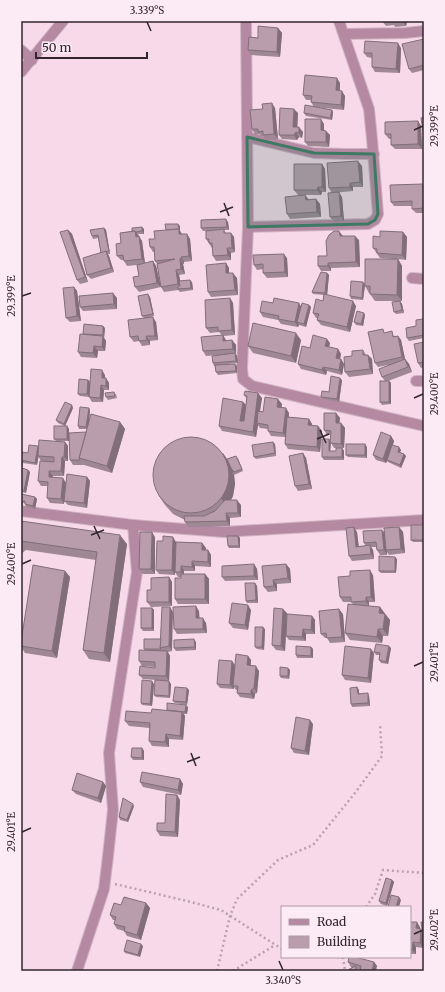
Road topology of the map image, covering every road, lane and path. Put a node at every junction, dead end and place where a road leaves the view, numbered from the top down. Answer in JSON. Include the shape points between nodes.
{"nodes":[{"id":1,"x":63,"y":21,"type":"edge"},
{"id":2,"x":246,"y":21,"type":"edge"},
{"id":3,"x":339,"y":21,"type":"edge"},
{"id":4,"x":424,"y":31,"type":"edge"},
{"id":5,"x":344,"y":34,"type":"junction"},
{"id":6,"x":21,"y":50,"type":"edge"},
{"id":7,"x":32,"y":60,"type":"junction"},
{"id":8,"x":21,"y":72,"type":"edge"},
{"id":9,"x":247,"y":137,"type":"junction"},
{"id":10,"x":374,"y":154,"type":"junction"},
{"id":11,"x":248,"y":228,"type":"junction"},
{"id":12,"x":412,"y":278,"type":"dead end"},
{"id":13,"x":424,"y":279,"type":"edge"},
{"id":14,"x":424,"y":426,"type":"edge"},
{"id":15,"x":21,"y":511,"type":"edge"},
{"id":16,"x":424,"y":520,"type":"edge"},
{"id":17,"x":133,"y":526,"type":"junction"},
{"id":18,"x":380,"y":724,"type":"dead end"},
{"id":19,"x":424,"y":872,"type":"edge"},
{"id":20,"x":105,"y":881,"type":"junction"},
{"id":21,"x":367,"y":906,"type":"edge"},
{"id":22,"x":230,"y":916,"type":"junction"},
{"id":23,"x":275,"y":945,"type":"junction"},
{"id":24,"x":281,"y":948,"type":"edge"},
{"id":25,"x":343,"y":958,"type":"edge"},
{"id":26,"x":77,"y":971,"type":"edge"},
{"id":27,"x":217,"y":971,"type":"edge"},
{"id":28,"x":233,"y":971,"type":"edge"},
{"id":29,"x":345,"y":971,"type":"edge"}],
"edges":[{"from":1,"to":7,"type":"street"},
{"from":2,"to":9,"type":"street"},
{"from":3,"to":5,"type":"street"},
{"from":4,"to":5,"type":"street"},
{"from":5,"to":10,"type":"street","via":[[368,109]]},
{"from":6,"to":7,"type":"street"},
{"from":7,"to":8,"type":"street"},
{"from":9,"to":10,"type":"street","via":[[314,152]]},
{"from":9,"to":11,"type":"street"},
{"from":10,"to":11,"type":"street","via":[[378,214],[375,220],[368,224]]},
{"from":11,"to":14,"type":"street","via":[[243,379],[252,386]]},
{"from":12,"to":13,"type":"street"},
{"from":15,"to":17,"type":"street"},
{"from":16,"to":17,"type":"street","via":[[224,532]]},
{"from":17,"to":20,"type":"street","via":[[137,572],[109,753],[113,810]]},
{"from":18,"to":22,"type":"path","via":[[382,756],[355,793],[313,845],[278,860],[237,899]]},
{"from":19,"to":21,"type":"path","via":[[383,870],[375,894]]},
{"from":20,"to":22,"type":"path","via":[[187,900],[221,910]]},
{"from":20,"to":26,"type":"street"},
{"from":22,"to":23,"type":"path"},
{"from":22,"to":27,"type":"path"},
{"from":23,"to":24,"type":"path"},
{"from":23,"to":28,"type":"path"},
{"from":25,"to":29,"type":"path"}]}
